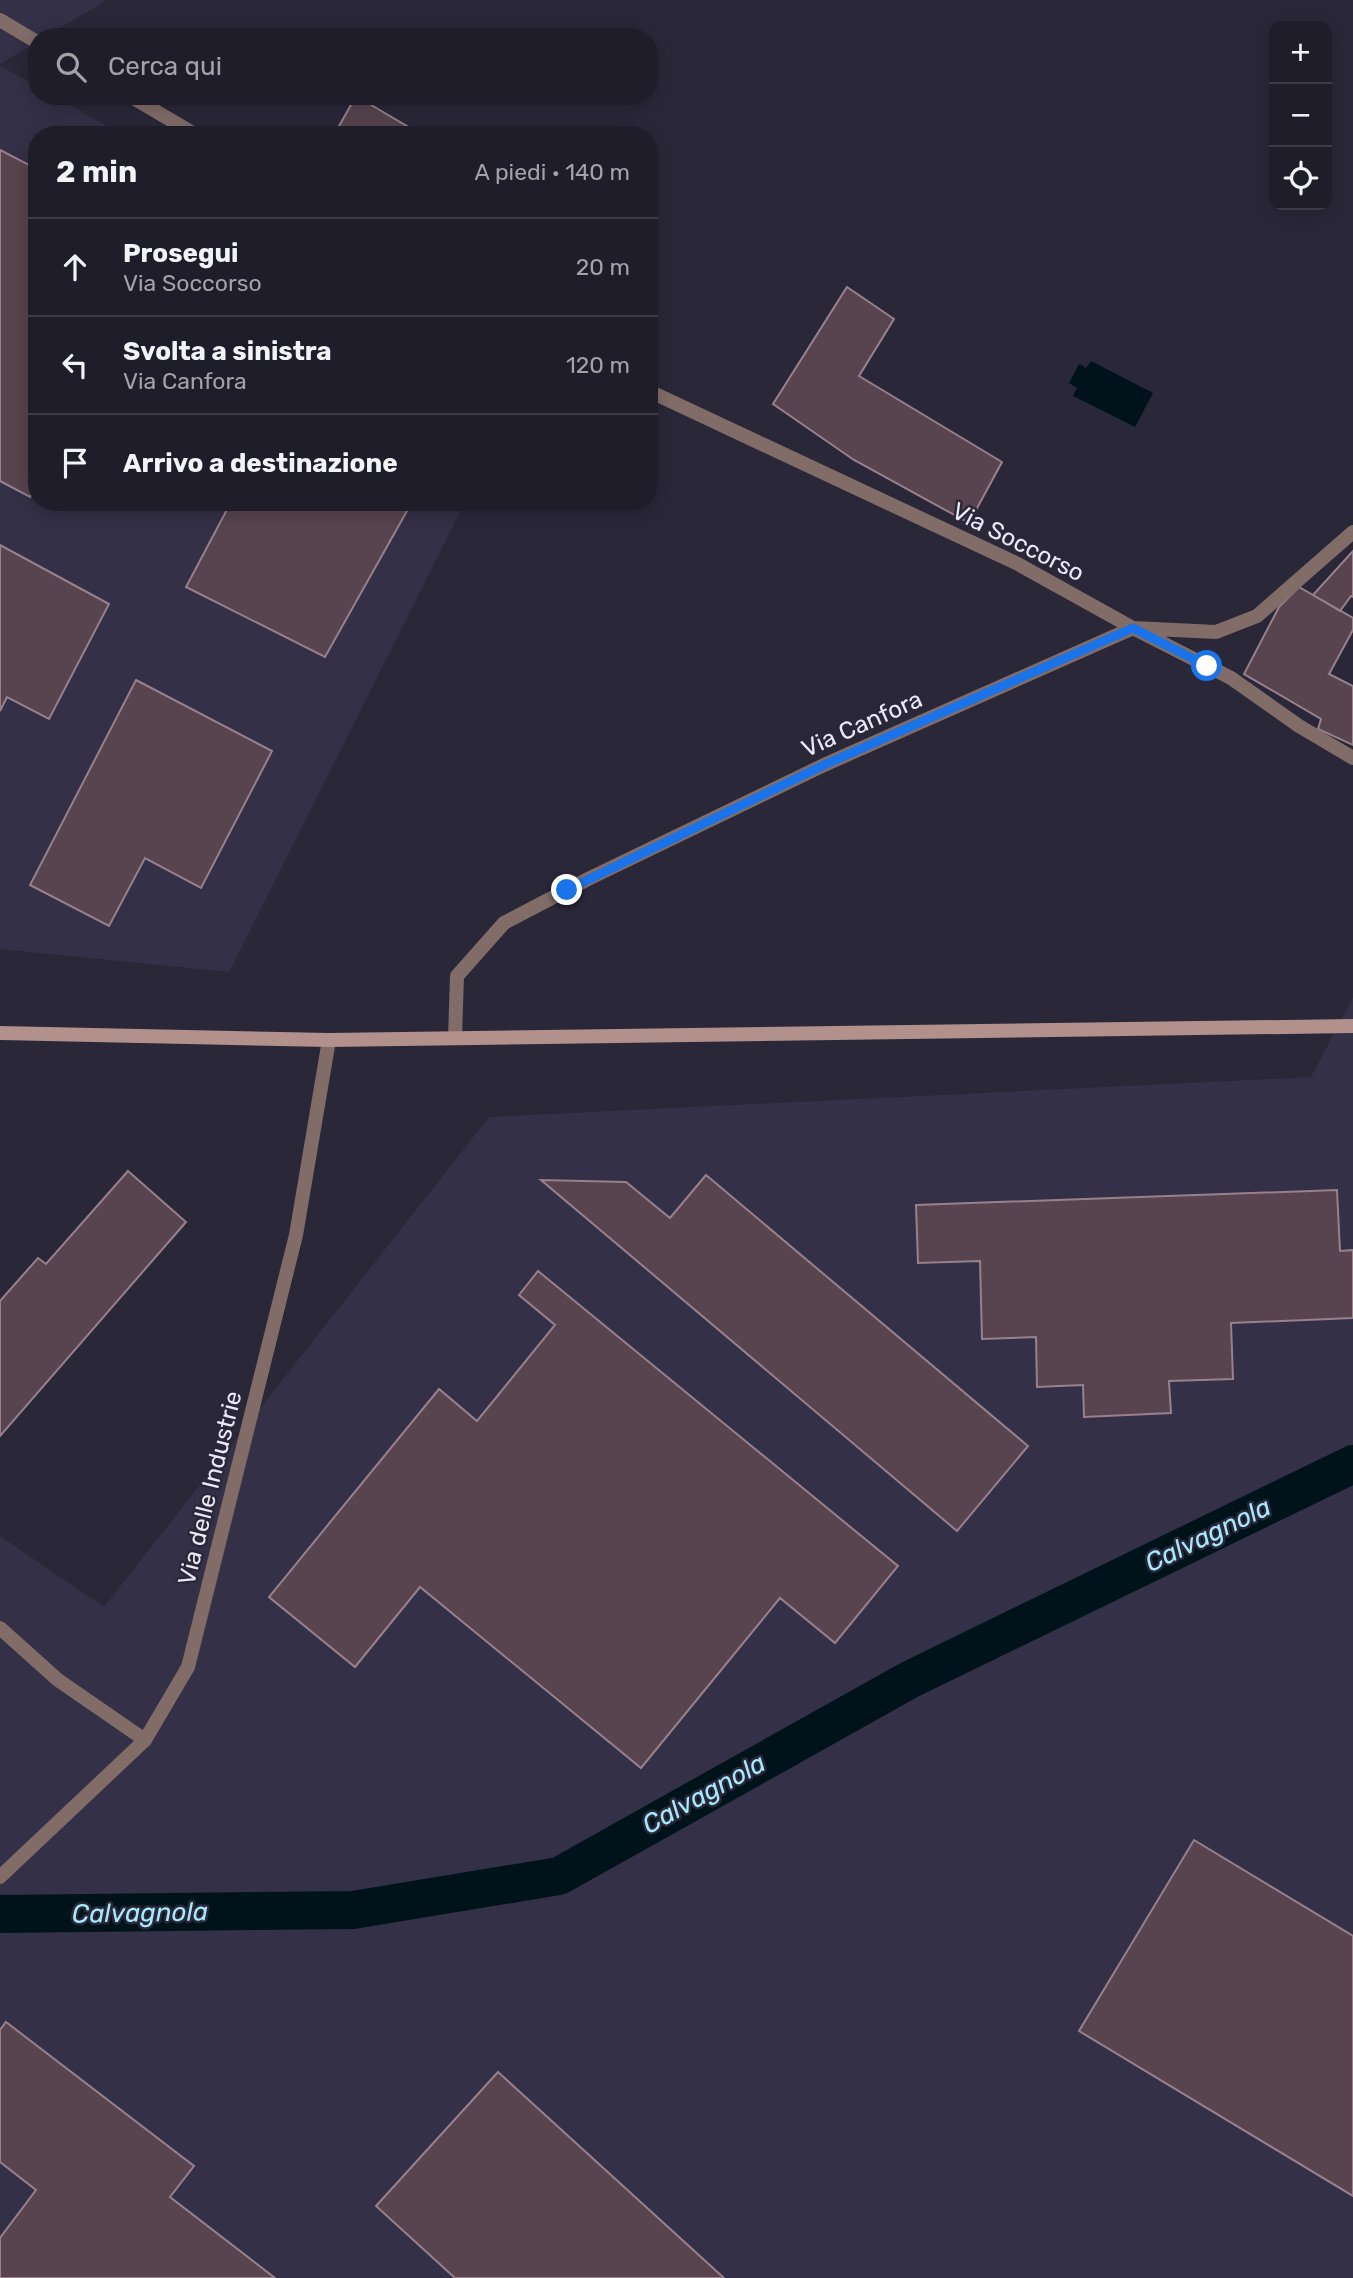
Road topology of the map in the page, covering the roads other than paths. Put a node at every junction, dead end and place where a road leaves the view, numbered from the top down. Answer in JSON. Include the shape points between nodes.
{"nodes":[{"id":1,"x":0,"y":20,"type":"edge"},
{"id":2,"x":28,"y":37,"type":"edge"},
{"id":3,"x":145,"y":105,"type":"edge"},
{"id":4,"x":181,"y":126,"type":"edge"},
{"id":5,"x":658,"y":395,"type":"edge"},
{"id":6,"x":1353,"y":532,"type":"edge"},
{"id":7,"x":1133,"y":628,"type":"junction"},
{"id":8,"x":1353,"y":758,"type":"edge"},
{"id":9,"x":1353,"y":1026,"type":"edge"},
{"id":10,"x":0,"y":1033,"type":"edge"},
{"id":11,"x":455,"y":1038,"type":"junction"},
{"id":12,"x":329,"y":1040,"type":"junction"},
{"id":13,"x":0,"y":1628,"type":"edge"},
{"id":14,"x":145,"y":1740,"type":"junction"},
{"id":15,"x":0,"y":1877,"type":"edge"}],
"edges":[{"from":1,"to":2,"type":"street"},
{"from":3,"to":4,"type":"street"},
{"from":5,"to":7,"type":"street","name":"Via Soccorso","via":[[1018,564]]},
{"from":6,"to":7,"type":"street","name":"Via Canfora","via":[[1257,616],[1216,632]]},
{"from":7,"to":8,"type":"street","name":"Via Soccorso","via":[[1231,678]]},
{"from":7,"to":11,"type":"street","name":"Via Canfora","via":[[824,765],[504,923],[457,976]]},
{"from":9,"to":11,"type":"street"},
{"from":10,"to":12,"type":"street"},
{"from":11,"to":12,"type":"street"},
{"from":12,"to":14,"type":"street","name":"Via delle Industrie","via":[[296,1235],[188,1667]]},
{"from":13,"to":14,"type":"street","via":[[58,1680]]},
{"from":14,"to":15,"type":"street","name":"Via delle Industrie"}]}
